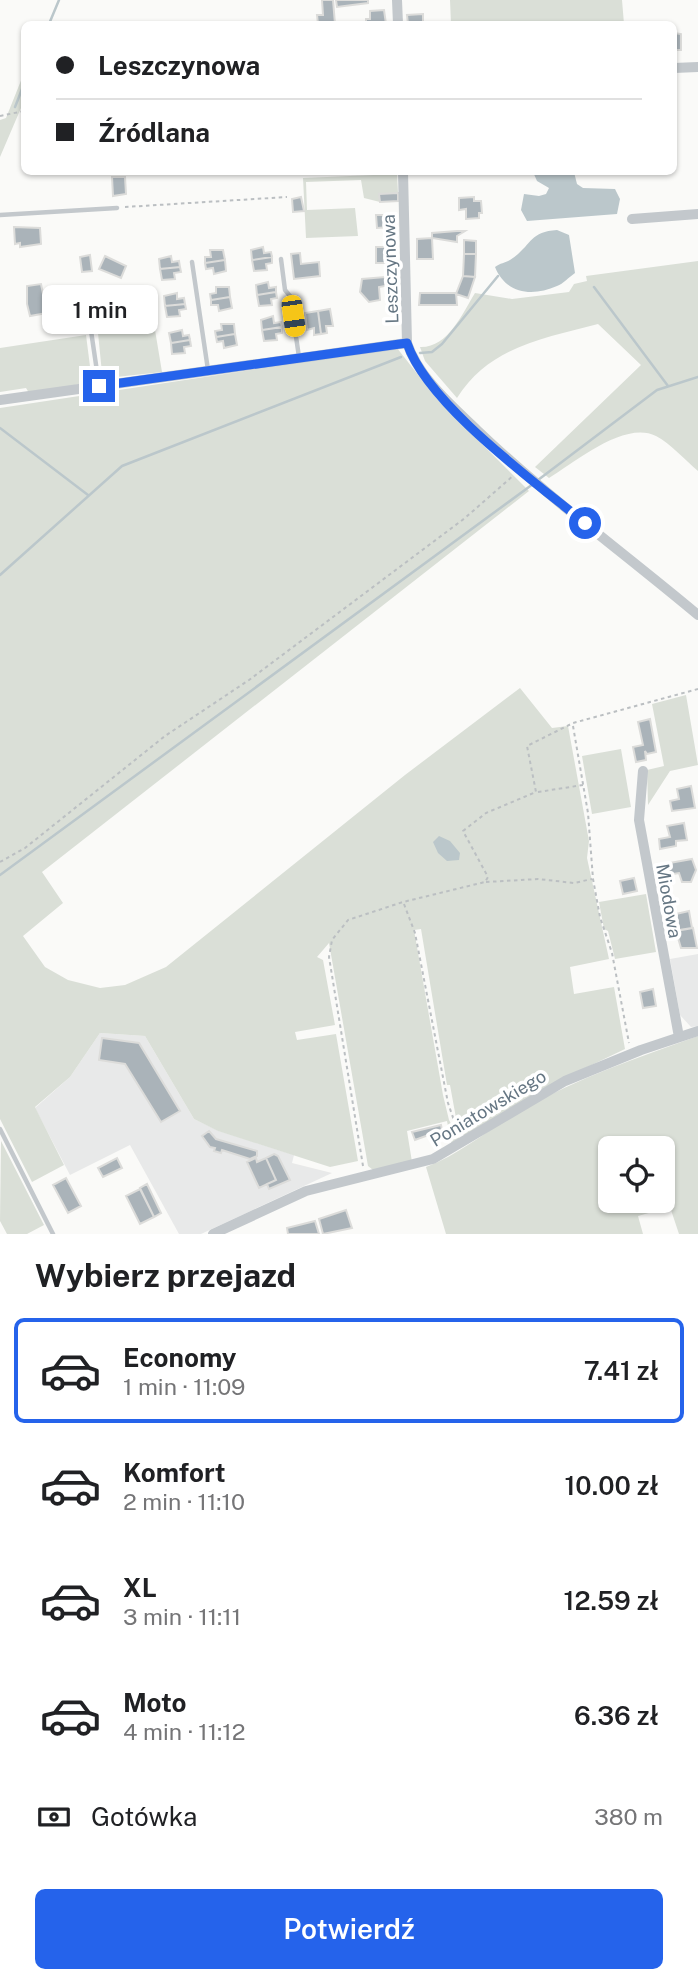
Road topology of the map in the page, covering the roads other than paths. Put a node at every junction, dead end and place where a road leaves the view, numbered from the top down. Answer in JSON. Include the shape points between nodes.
{"nodes":[{"id":1,"x":397,"y":0,"type":"edge"},
{"id":2,"x":398,"y":21,"type":"edge"},
{"id":3,"x":698,"y":67,"type":"edge"},
{"id":4,"x":677,"y":68,"type":"edge"},
{"id":5,"x":403,"y":175,"type":"edge"},
{"id":6,"x":117,"y":208,"type":"road end"},
{"id":7,"x":698,"y":214,"type":"edge"},
{"id":8,"x":0,"y":215,"type":"edge"},
{"id":9,"x":632,"y":219,"type":"dead end"},
{"id":10,"x":281,"y":259,"type":"dead end"},
{"id":11,"x":192,"y":262,"type":"dead end"},
{"id":12,"x":85,"y":290,"type":"dead end"},
{"id":13,"x":407,"y":343,"type":"junction"},
{"id":14,"x":299,"y":358,"type":"junction"},
{"id":15,"x":208,"y":371,"type":"junction"},
{"id":16,"x":99,"y":386,"type":"junction"},
{"id":17,"x":0,"y":400,"type":"edge"},
{"id":18,"x":698,"y":615,"type":"edge"},
{"id":19,"x":643,"y":771,"type":"dead end"},
{"id":20,"x":698,"y":1031,"type":"edge"},
{"id":21,"x":679,"y":1037,"type":"junction"},
{"id":22,"x":0,"y":1129,"type":"edge"},
{"id":23,"x":239,"y":1222,"type":"junction"},
{"id":24,"x":54,"y":1234,"type":"edge"},
{"id":25,"x":213,"y":1234,"type":"edge"},
{"id":26,"x":242,"y":1234,"type":"edge"}],
"edges":[{"from":1,"to":2,"type":"street"},
{"from":3,"to":4,"type":"street"},
{"from":5,"to":13,"type":"street","name":"Leszczynowa"},
{"from":6,"to":8,"type":"lane"},
{"from":7,"to":9,"type":"street"},
{"from":10,"to":14,"type":"lane"},
{"from":11,"to":15,"type":"lane"},
{"from":12,"to":16,"type":"lane"},
{"from":13,"to":14,"type":"street"},
{"from":13,"to":18,"type":"street","name":"Leszczynowa","via":[[428,379],[454,408],[544,490]]},
{"from":14,"to":15,"type":"street"},
{"from":15,"to":16,"type":"street"},
{"from":16,"to":17,"type":"street"},
{"from":19,"to":21,"type":"street","name":"Miodowa","via":[[639,820]]},
{"from":20,"to":21,"type":"street","name":"Poniatowskiego"},
{"from":21,"to":23,"type":"street","name":"Poniatowskiego","via":[[565,1081],[433,1159],[306,1191]]},
{"from":22,"to":24,"type":"lane"},
{"from":23,"to":25,"type":"street","name":"Poniatowskiego"},
{"from":23,"to":26,"type":"street"}]}
